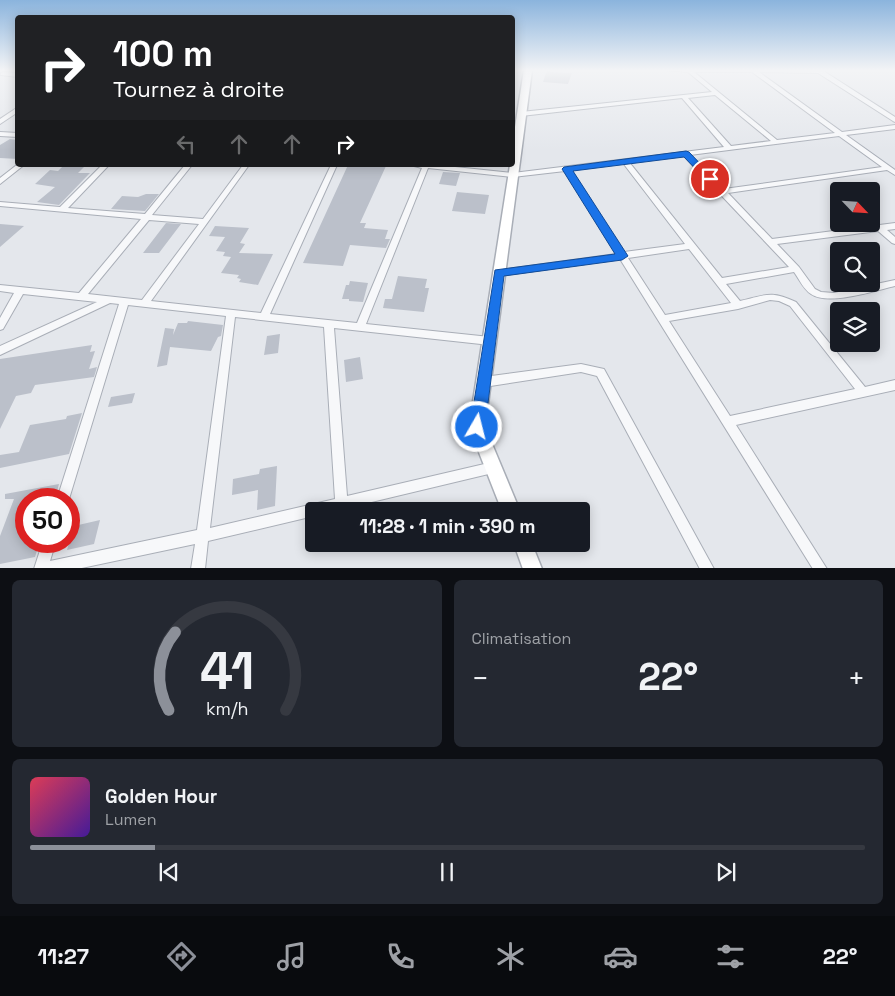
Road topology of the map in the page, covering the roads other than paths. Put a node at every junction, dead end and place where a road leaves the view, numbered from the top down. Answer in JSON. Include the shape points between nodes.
{"nodes":[{"id":1,"x":524,"y":97,"type":"edge"},
{"id":2,"x":684,"y":97,"type":"junction"},
{"id":3,"x":688,"y":97,"type":"edge"},
{"id":4,"x":721,"y":97,"type":"edge"},
{"id":5,"x":789,"y":97,"type":"edge"},
{"id":6,"x":859,"y":97,"type":"edge"},
{"id":7,"x":15,"y":111,"type":"edge"},
{"id":8,"x":522,"y":114,"type":"junction"},
{"id":9,"x":895,"y":120,"type":"edge"},
{"id":10,"x":0,"y":122,"type":"edge"},
{"id":11,"x":895,"y":127,"type":"edge"},
{"id":12,"x":516,"y":131,"type":"edge"},
{"id":13,"x":0,"y":134,"type":"edge"},
{"id":14,"x":841,"y":134,"type":"junction"},
{"id":15,"x":15,"y":135,"type":"edge"},
{"id":16,"x":776,"y":142,"type":"junction"},
{"id":17,"x":515,"y":146,"type":"edge"},
{"id":18,"x":729,"y":148,"type":"junction"},
{"id":19,"x":686,"y":154,"type":"junction"},
{"id":20,"x":625,"y":162,"type":"junction"},
{"id":21,"x":19,"y":167,"type":"edge"},
{"id":22,"x":104,"y":167,"type":"edge"},
{"id":23,"x":187,"y":167,"type":"edge"},
{"id":24,"x":245,"y":167,"type":"edge"},
{"id":25,"x":333,"y":167,"type":"edge"},
{"id":26,"x":426,"y":167,"type":"edge"},
{"id":27,"x":436,"y":167,"type":"edge"},
{"id":28,"x":514,"y":167,"type":"edge"},
{"id":29,"x":567,"y":169,"type":"junction"},
{"id":30,"x":892,"y":170,"type":"edge"},
{"id":31,"x":513,"y":175,"type":"junction"},
{"id":32,"x":0,"y":182,"type":"edge"},
{"id":33,"x":722,"y":192,"type":"junction"},
{"id":34,"x":0,"y":204,"type":"edge"},
{"id":35,"x":61,"y":210,"type":"junction"},
{"id":36,"x":146,"y":217,"type":"junction"},
{"id":37,"x":206,"y":222,"type":"junction"},
{"id":38,"x":895,"y":226,"type":"edge"},
{"id":39,"x":880,"y":228,"type":"joint"},
{"id":40,"x":848,"y":232,"type":"edge"},
{"id":41,"x":895,"y":241,"type":"edge"},
{"id":42,"x":769,"y":242,"type":"junction"},
{"id":43,"x":691,"y":246,"type":"junction"},
{"id":44,"x":622,"y":256,"type":"junction"},
{"id":45,"x":796,"y":269,"type":"junction"},
{"id":46,"x":499,"y":273,"type":"junction"},
{"id":47,"x":720,"y":282,"type":"junction"},
{"id":48,"x":895,"y":283,"type":"edge"},
{"id":49,"x":0,"y":288,"type":"edge"},
{"id":50,"x":20,"y":291,"type":"junction"},
{"id":51,"x":81,"y":297,"type":"junction"},
{"id":52,"x":109,"y":300,"type":"junction"},
{"id":53,"x":124,"y":302,"type":"junction"},
{"id":54,"x":144,"y":304,"type":"junction"},
{"id":55,"x":738,"y":305,"type":"junction"},
{"id":56,"x":231,"y":313,"type":"junction"},
{"id":57,"x":264,"y":317,"type":"junction"},
{"id":58,"x":662,"y":319,"type":"junction"},
{"id":59,"x":329,"y":324,"type":"junction"},
{"id":60,"x":0,"y":326,"type":"edge"},
{"id":61,"x":360,"y":327,"type":"junction"},
{"id":62,"x":490,"y":341,"type":"junction"},
{"id":63,"x":0,"y":351,"type":"edge"},
{"id":64,"x":484,"y":382,"type":"junction"},
{"id":65,"x":895,"y":385,"type":"edge"},
{"id":66,"x":863,"y":392,"type":"junction"},
{"id":67,"x":727,"y":422,"type":"junction"},
{"id":68,"x":494,"y":468,"type":"junction"},
{"id":69,"x":66,"y":488,"type":"edge"},
{"id":70,"x":341,"y":502,"type":"joint"},
{"id":71,"x":507,"y":502,"type":"edge"},
{"id":72,"x":305,"y":511,"type":"edge"},
{"id":73,"x":201,"y":536,"type":"junction"},
{"id":74,"x":527,"y":552,"type":"edge"},
{"id":75,"x":46,"y":553,"type":"edge"},
{"id":76,"x":42,"y":568,"type":"edge"},
{"id":77,"x":198,"y":568,"type":"edge"},
{"id":78,"x":533,"y":568,"type":"edge"},
{"id":79,"x":708,"y":568,"type":"edge"},
{"id":80,"x":820,"y":568,"type":"edge"}],
"edges":[{"from":1,"to":8,"type":"main road"},
{"from":2,"to":3,"type":"street"},
{"from":2,"to":8,"type":"street"},
{"from":2,"to":18,"type":"street"},
{"from":4,"to":16,"type":"street"},
{"from":5,"to":14,"type":"street"},
{"from":6,"to":9,"type":"street"},
{"from":7,"to":10,"type":"street"},
{"from":8,"to":12,"type":"main road"},
{"from":11,"to":14,"type":"street"},
{"from":12,"to":17,"type":"main road"},
{"from":13,"to":15,"type":"street"},
{"from":14,"to":16,"type":"street"},
{"from":14,"to":30,"type":"street"},
{"from":16,"to":18,"type":"street"},
{"from":18,"to":19,"type":"street"},
{"from":19,"to":20,"type":"street"},
{"from":19,"to":33,"type":"street"},
{"from":20,"to":29,"type":"street"},
{"from":20,"to":43,"type":"street"},
{"from":21,"to":32,"type":"street"},
{"from":22,"to":35,"type":"street"},
{"from":23,"to":36,"type":"street"},
{"from":24,"to":37,"type":"street"},
{"from":25,"to":57,"type":"street"},
{"from":26,"to":61,"type":"street"},
{"from":27,"to":31,"type":"street"},
{"from":28,"to":31,"type":"main road"},
{"from":29,"to":31,"type":"street"},
{"from":29,"to":44,"type":"street"},
{"from":30,"to":33,"type":"street"},
{"from":31,"to":46,"type":"main road"},
{"from":33,"to":42,"type":"street"},
{"from":34,"to":35,"type":"street"},
{"from":35,"to":36,"type":"street"},
{"from":36,"to":37,"type":"street"},
{"from":36,"to":51,"type":"street"},
{"from":37,"to":54,"type":"street"},
{"from":38,"to":39,"type":"street"},
{"from":39,"to":41,"type":"street"},
{"from":40,"to":42,"type":"street"},
{"from":42,"to":45,"type":"street"},
{"from":43,"to":44,"type":"street"},
{"from":43,"to":47,"type":"street"},
{"from":44,"to":46,"type":"street"},
{"from":44,"to":58,"type":"street"},
{"from":45,"to":47,"type":"street"},
{"from":45,"to":48,"type":"street","via":[[820,295],[834,296]]},
{"from":46,"to":62,"type":"main road"},
{"from":47,"to":55,"type":"street"},
{"from":49,"to":50,"type":"street"},
{"from":50,"to":51,"type":"street"},
{"from":50,"to":60,"type":"street"},
{"from":51,"to":52,"type":"street"},
{"from":52,"to":53,"type":"street"},
{"from":52,"to":63,"type":"street"},
{"from":53,"to":54,"type":"street"},
{"from":53,"to":69,"type":"street"},
{"from":54,"to":56,"type":"street"},
{"from":55,"to":58,"type":"street"},
{"from":55,"to":66,"type":"street","via":[[770,297],[793,304]]},
{"from":56,"to":57,"type":"street"},
{"from":56,"to":73,"type":"street"},
{"from":57,"to":59,"type":"street"},
{"from":58,"to":67,"type":"street"},
{"from":59,"to":61,"type":"street"},
{"from":59,"to":70,"type":"street"},
{"from":61,"to":62,"type":"street"},
{"from":62,"to":64,"type":"main road"},
{"from":64,"to":68,"type":"main road","via":[[477,427]]},
{"from":64,"to":79,"type":"street","via":[[581,368],[600,372]]},
{"from":65,"to":66,"type":"street"},
{"from":66,"to":67,"type":"street"},
{"from":67,"to":80,"type":"street"},
{"from":68,"to":70,"type":"street"},
{"from":68,"to":71,"type":"main road"},
{"from":72,"to":73,"type":"street"},
{"from":73,"to":76,"type":"street"},
{"from":73,"to":77,"type":"street"},
{"from":74,"to":78,"type":"main road"},
{"from":75,"to":76,"type":"street"}]}
